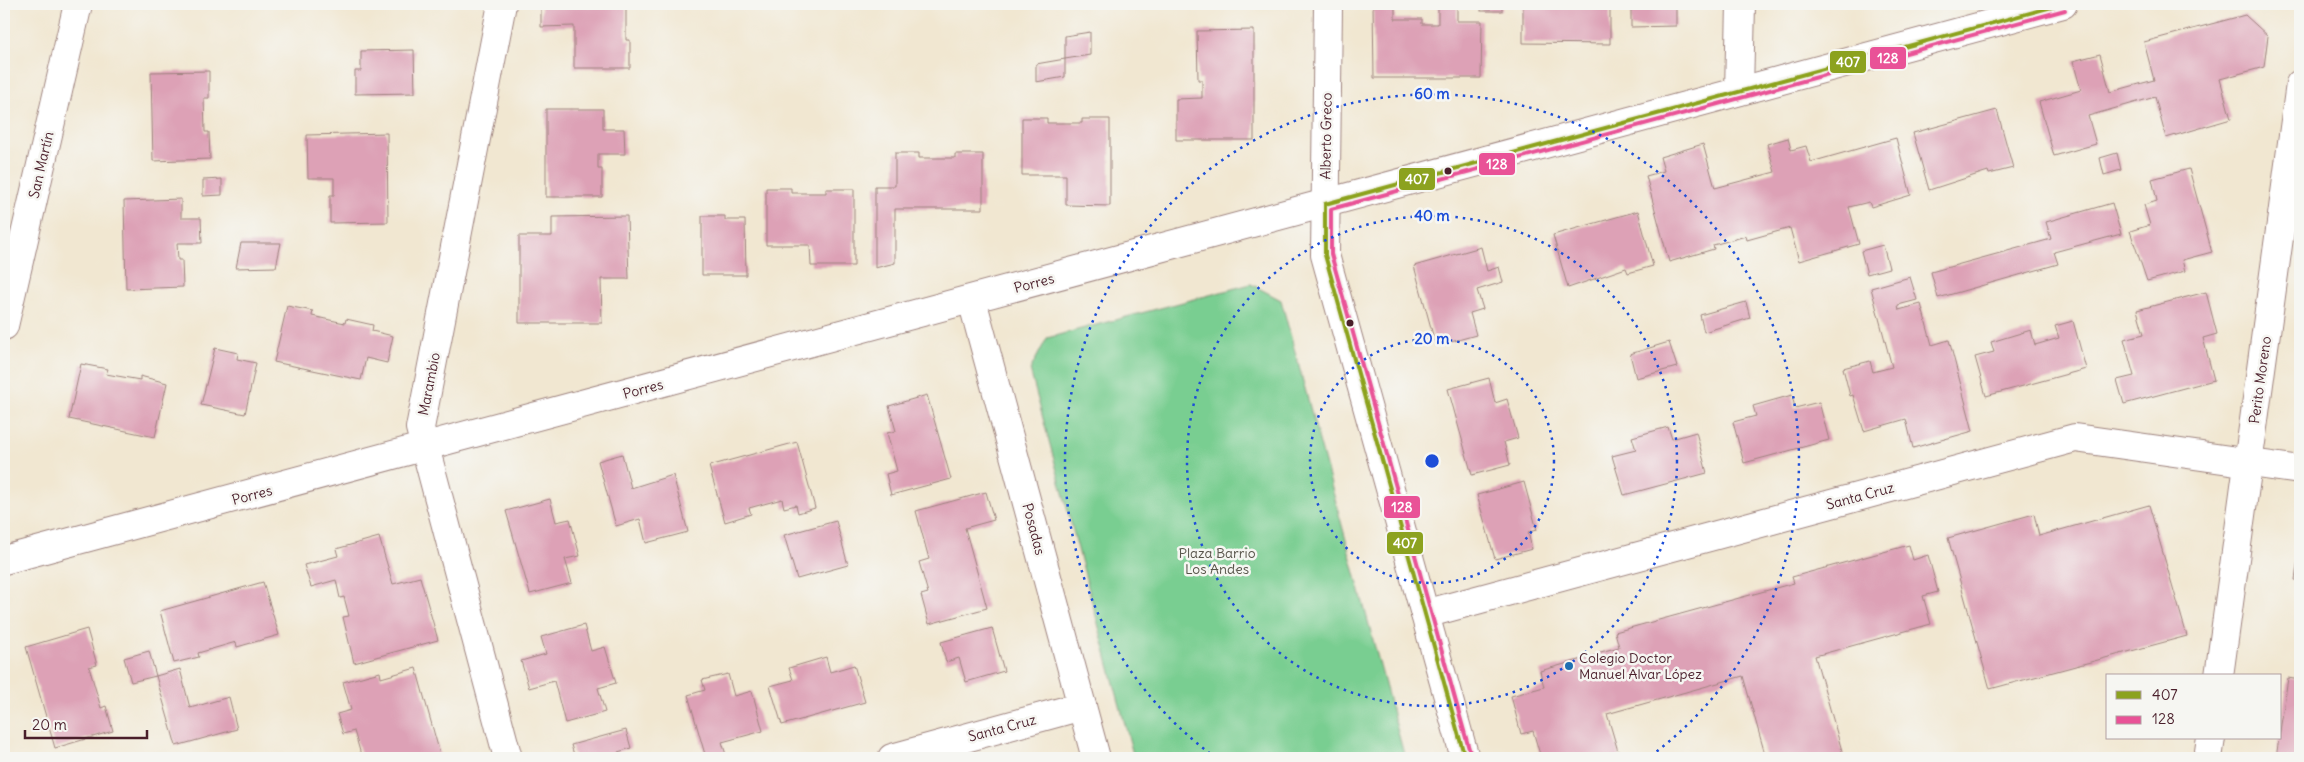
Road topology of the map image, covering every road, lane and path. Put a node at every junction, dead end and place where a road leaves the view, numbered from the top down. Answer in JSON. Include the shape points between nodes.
{"nodes":[{"id":1,"x":78,"y":4,"type":"edge"},
{"id":2,"x":502,"y":4,"type":"edge"},
{"id":3,"x":1328,"y":4,"type":"edge"},
{"id":4,"x":1741,"y":4,"type":"edge"},
{"id":5,"x":2064,"y":4,"type":"edge"},
{"id":6,"x":2300,"y":84,"type":"edge"},
{"id":7,"x":1739,"y":91,"type":"junction"},
{"id":8,"x":1325,"y":204,"type":"junction"},
{"id":9,"x":972,"y":300,"type":"junction"},
{"id":10,"x":4,"y":326,"type":"edge"},
{"id":11,"x":426,"y":448,"type":"junction"},
{"id":12,"x":2249,"y":463,"type":"junction"},
{"id":13,"x":2300,"y":470,"type":"edge"},
{"id":14,"x":4,"y":560,"type":"edge"},
{"id":15,"x":1425,"y":614,"type":"junction"},
{"id":16,"x":2220,"y":674,"type":"edge"},
{"id":17,"x":1082,"y":706,"type":"junction"},
{"id":18,"x":2211,"y":740,"type":"edge"},
{"id":19,"x":508,"y":758,"type":"edge"},
{"id":20,"x":892,"y":758,"type":"edge"},
{"id":21,"x":1096,"y":758,"type":"edge"},
{"id":22,"x":1464,"y":758,"type":"edge"},
{"id":23,"x":2208,"y":758,"type":"edge"}],
"edges":[{"from":1,"to":10,"type":"street","name":"San Martín"},
{"from":2,"to":11,"type":"street","name":"Marambio","via":[[420,428]]},
{"from":3,"to":8,"type":"street","name":"Alberto Greco"},
{"from":4,"to":7,"type":"street"},
{"from":5,"to":7,"type":"street","name":"Porres"},
{"from":6,"to":12,"type":"street","name":"Perito Moreno"},
{"from":7,"to":8,"type":"street","name":"Porres"},
{"from":8,"to":9,"type":"street","name":"Porres"},
{"from":8,"to":15,"type":"street","name":"Alberto Greco","via":[[1325,255]]},
{"from":9,"to":11,"type":"street","name":"Porres"},
{"from":9,"to":17,"type":"street","name":"Posadas"},
{"from":11,"to":14,"type":"street","name":"Porres"},
{"from":11,"to":19,"type":"street","name":"Marambio"},
{"from":12,"to":13,"type":"street","name":"Santa Cruz"},
{"from":12,"to":15,"type":"street","name":"Santa Cruz","via":[[2075,438]]},
{"from":12,"to":16,"type":"street","name":"Perito Moreno"},
{"from":15,"to":22,"type":"street","name":"Alberto Greco"},
{"from":17,"to":20,"type":"street","name":"Santa Cruz"},
{"from":17,"to":21,"type":"street","name":"Posadas"},
{"from":18,"to":23,"type":"street"}]}
